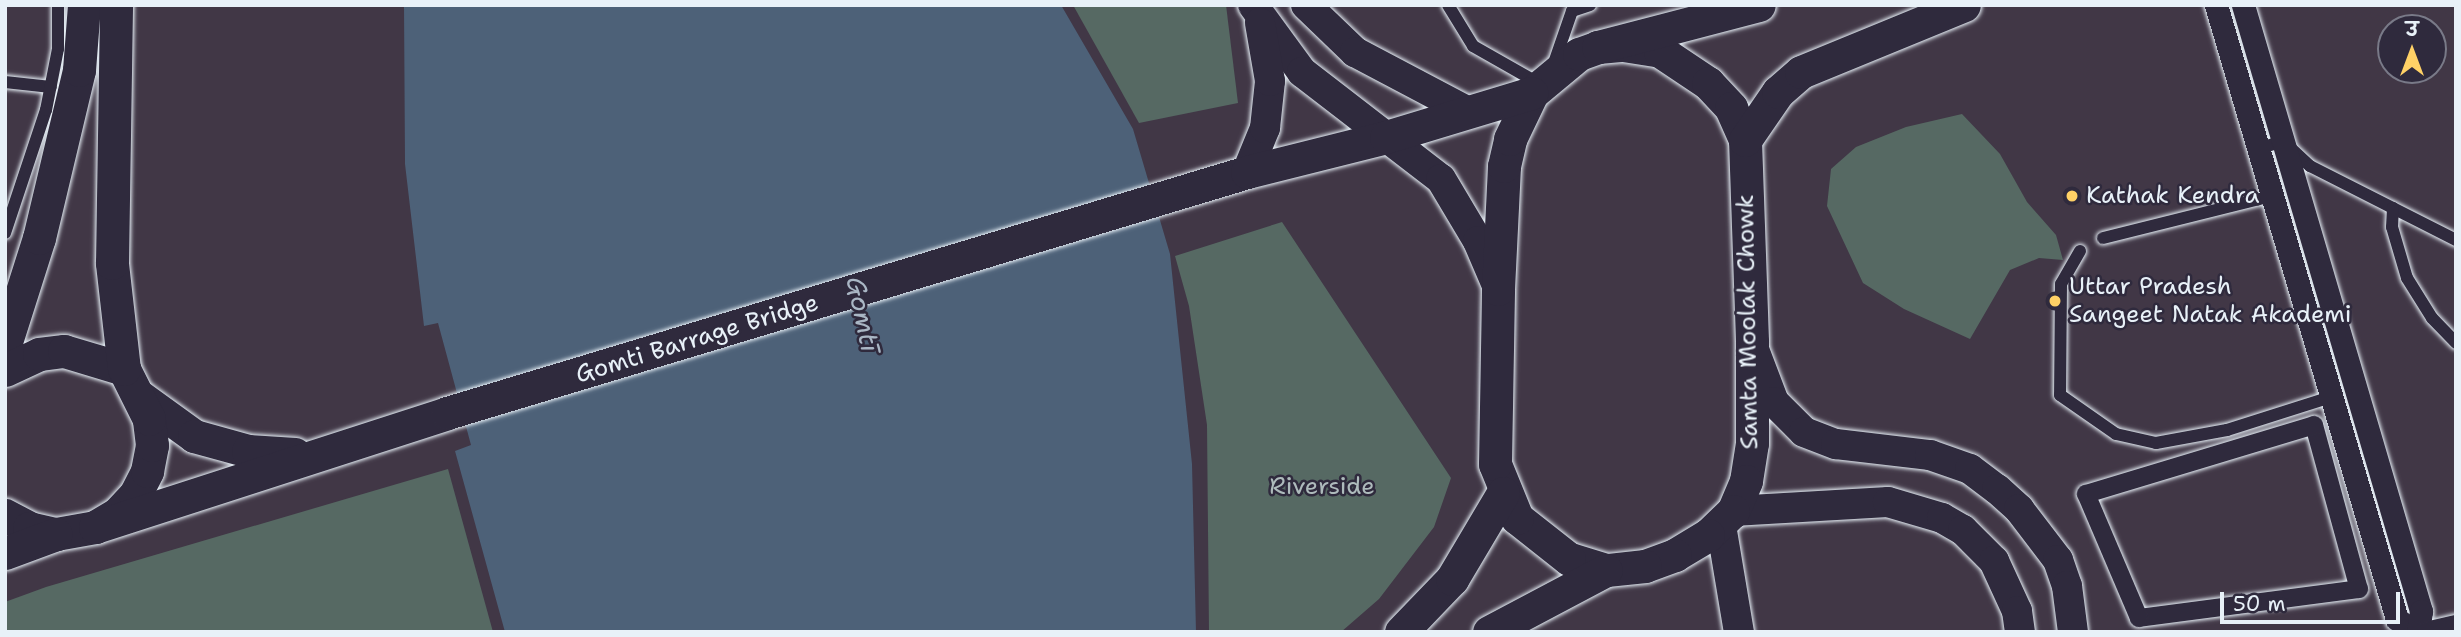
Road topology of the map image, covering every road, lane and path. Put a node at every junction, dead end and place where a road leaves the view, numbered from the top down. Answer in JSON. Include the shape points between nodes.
{"nodes":[{"id":1,"x":58,"y":5,"type":"edge"},
{"id":2,"x":84,"y":5,"type":"edge"},
{"id":3,"x":116,"y":5,"type":"edge"},
{"id":4,"x":1307,"y":5,"type":"edge"},
{"id":5,"x":1448,"y":5,"type":"edge"},
{"id":6,"x":1590,"y":5,"type":"edge"},
{"id":7,"x":1759,"y":5,"type":"edge"},
{"id":8,"x":1964,"y":5,"type":"edge"},
{"id":9,"x":2216,"y":5,"type":"edge"},
{"id":10,"x":2243,"y":5,"type":"edge"},
{"id":11,"x":1256,"y":11,"type":"edge"},
{"id":12,"x":1598,"y":47,"type":"junction"},
{"id":13,"x":5,"y":82,"type":"edge"},
{"id":14,"x":1541,"y":84,"type":"junction"},
{"id":15,"x":51,"y":87,"type":"junction"},
{"id":16,"x":1469,"y":112,"type":"junction"},
{"id":17,"x":1386,"y":137,"type":"junction"},
{"id":18,"x":1745,"y":141,"type":"junction"},
{"id":19,"x":2283,"y":141,"type":"junction"},
{"id":20,"x":2258,"y":149,"type":"junction"},
{"id":21,"x":1247,"y":172,"type":"junction"},
{"id":22,"x":2272,"y":196,"type":"junction"},
{"id":23,"x":2393,"y":208,"type":"junction"},
{"id":24,"x":5,"y":233,"type":"edge"},
{"id":25,"x":2103,"y":238,"type":"dead end"},
{"id":26,"x":2456,"y":240,"type":"edge"},
{"id":27,"x":2080,"y":251,"type":"dead end"},
{"id":28,"x":1498,"y":289,"type":"junction"},
{"id":29,"x":1752,"y":342,"type":"junction"},
{"id":30,"x":2456,"y":343,"type":"edge"},
{"id":31,"x":5,"y":345,"type":"edge"},
{"id":32,"x":5,"y":370,"type":"edge"},
{"id":33,"x":131,"y":382,"type":"junction"},
{"id":34,"x":2331,"y":397,"type":"junction"},
{"id":35,"x":311,"y":456,"type":"junction"},
{"id":36,"x":1503,"y":494,"type":"junction"},
{"id":37,"x":5,"y":515,"type":"edge"},
{"id":38,"x":1727,"y":518,"type":"junction"},
{"id":39,"x":94,"y":527,"type":"junction"},
{"id":40,"x":56,"y":534,"type":"junction"},
{"id":41,"x":5,"y":553,"type":"edge"},
{"id":42,"x":1606,"y":570,"type":"junction"},
{"id":43,"x":2359,"y":589,"type":"joint"},
{"id":44,"x":2456,"y":626,"type":"edge"},
{"id":45,"x":2403,"y":629,"type":"edge"},
{"id":46,"x":1401,"y":632,"type":"edge"},
{"id":47,"x":1489,"y":632,"type":"edge"},
{"id":48,"x":1739,"y":632,"type":"edge"},
{"id":49,"x":2020,"y":632,"type":"edge"},
{"id":50,"x":2073,"y":632,"type":"edge"},
{"id":51,"x":2429,"y":632,"type":"edge"}],
"edges":[{"from":1,"to":15,"type":"lane","via":[[58,49]]},
{"from":2,"to":31,"type":"main road","via":[[76,83],[39,238]]},
{"from":3,"to":33,"type":"main road","via":[[112,263]]},
{"from":4,"to":16,"type":"street","via":[[1355,52]]},
{"from":5,"to":14,"type":"lane","via":[[1473,46]]},
{"from":6,"to":14,"type":"lane","via":[[1572,11]]},
{"from":7,"to":12,"type":"main road"},
{"from":8,"to":18,"type":"main road","via":[[1801,72],[1778,92]]},
{"from":9,"to":20,"type":"street"},
{"from":10,"to":19,"type":"street"},
{"from":11,"to":17,"type":"street","via":[[1301,72]]},
{"from":11,"to":21,"type":"street","via":[[1270,81],[1265,128]]},
{"from":12,"to":14,"type":"main road","name":"Samta Moolak Chowk"},
{"from":12,"to":18,"type":"main road","name":"Samta Moolak Chowk","via":[[1643,47],[1686,64],[1731,108]]},
{"from":13,"to":15,"type":"lane"},
{"from":14,"to":16,"type":"main road","name":"Samta Moolak Chowk"},
{"from":14,"to":28,"type":"main road","via":[[1510,139],[1504,166]]},
{"from":15,"to":24,"type":"lane"},
{"from":16,"to":17,"type":"main road","name":"Samta Moolak Chowk"},
{"from":17,"to":21,"type":"main road","name":"Gomti Barrage Bridge"},
{"from":17,"to":28,"type":"street","via":[[1441,179],[1478,241]]},
{"from":18,"to":29,"type":"main road","name":"Samta Moolak Chowk"},
{"from":19,"to":20,"type":"lane"},
{"from":19,"to":23,"type":"lane","via":[[2310,166]]},
{"from":19,"to":45,"type":"street","via":[[2421,611]]},
{"from":20,"to":22,"type":"street"},
{"from":21,"to":35,"type":"main road","name":"Gomti Barrage Bridge"},
{"from":22,"to":25,"type":"lane"},
{"from":22,"to":34,"type":"street"},
{"from":23,"to":26,"type":"lane"},
{"from":23,"to":30,"type":"lane","via":[[2392,227],[2407,278],[2432,318]]},
{"from":27,"to":34,"type":"lane","via":[[2061,284],[2060,395],[2116,434],[2156,443],[2227,430]]},
{"from":28,"to":36,"type":"main road","via":[[1494,434]]},
{"from":29,"to":38,"type":"main road","name":"Samta Moolak Chowk","via":[[1752,443],[1746,481]]},
{"from":29,"to":50,"type":"street","via":[[1774,402],[1804,432],[1836,444],[1930,456],[1970,469],[2011,502],[2058,560],[2067,586]]},
{"from":32,"to":33,"type":"main road","via":[[39,354],[64,351]]},
{"from":33,"to":35,"type":"main road","via":[[194,436],[248,451]]},
{"from":33,"to":39,"type":"main road","via":[[149,419],[152,446],[147,471],[135,495],[117,514]]},
{"from":34,"to":45,"type":"street"},
{"from":35,"to":39,"type":"main road","name":"Gomti Barrage Bridge"},
{"from":36,"to":42,"type":"main road","via":[[1517,518],[1538,537],[1569,559]]},
{"from":36,"to":46,"type":"main road","via":[[1452,579]]},
{"from":37,"to":40,"type":"main road","via":[[29,528]]},
{"from":38,"to":42,"type":"main road","via":[[1675,555],[1645,566]]},
{"from":38,"to":48,"type":"street"},
{"from":38,"to":49,"type":"street","via":[[1888,502],[1942,518],[1963,530],[1994,561],[2017,611]]},
{"from":39,"to":40,"type":"main road","name":"Gomti Barrage Bridge"},
{"from":40,"to":41,"type":"main road","name":"Gomti Barrage Bridge"},
{"from":42,"to":47,"type":"main road"},
{"from":43,"to":43,"type":"street","via":[[2139,618],[2086,494],[2314,425]]},
{"from":44,"to":51,"type":"street"}]}
